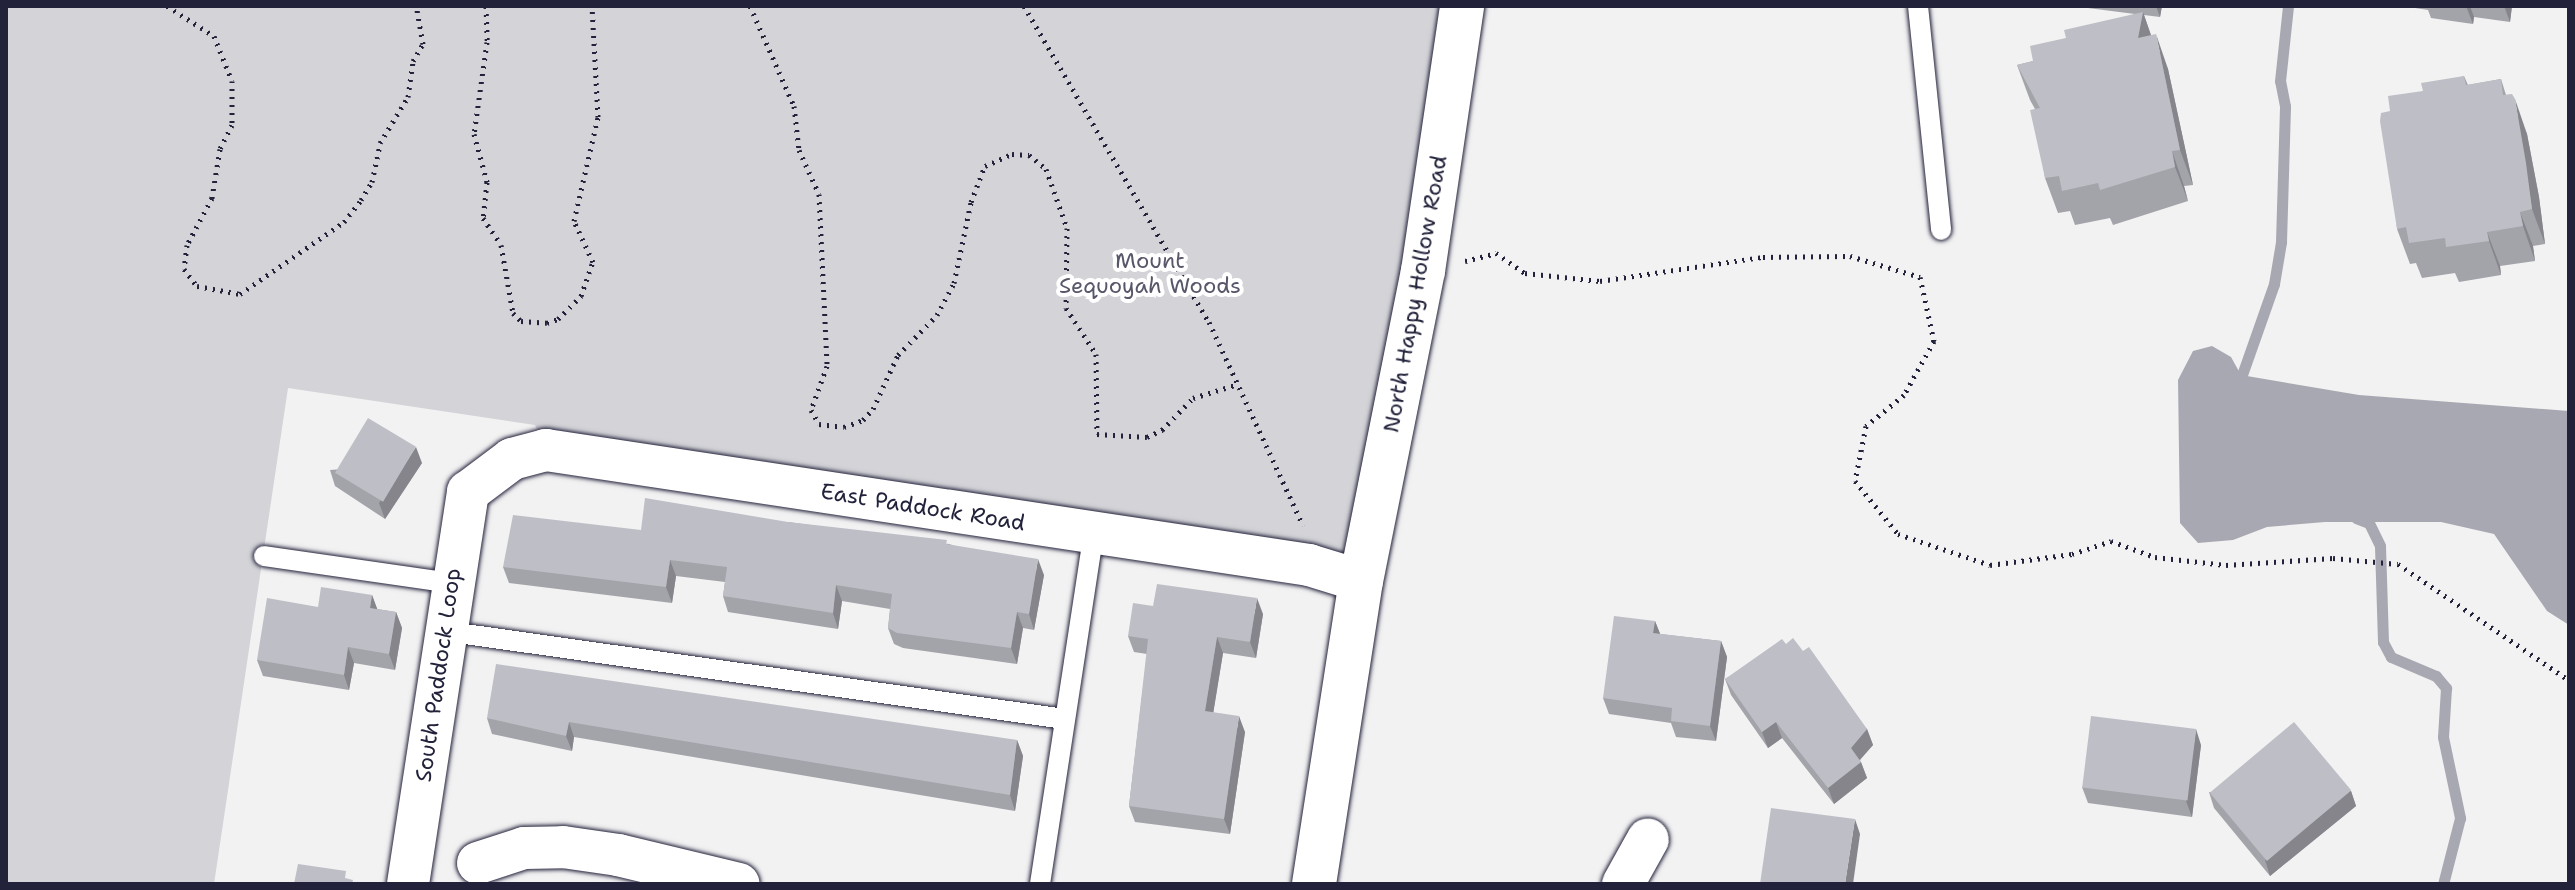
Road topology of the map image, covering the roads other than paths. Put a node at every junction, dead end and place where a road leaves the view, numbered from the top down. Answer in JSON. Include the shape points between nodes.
{"nodes":[{"id":1,"x":1462,"y":6,"type":"edge"},
{"id":2,"x":1918,"y":6,"type":"edge"},
{"id":3,"x":1941,"y":230,"type":"dead end"},
{"id":4,"x":488,"y":475,"type":"joint"},
{"id":5,"x":1094,"y":533,"type":"junction"},
{"id":6,"x":264,"y":556,"type":"dead end"},
{"id":7,"x":1361,"y":581,"type":"junction"},
{"id":8,"x":451,"y":583,"type":"junction"},
{"id":9,"x":444,"y":631,"type":"junction"},
{"id":10,"x":1065,"y":719,"type":"junction"},
{"id":11,"x":1648,"y":839,"type":"dead end"},
{"id":12,"x":478,"y":863,"type":"junction"},
{"id":13,"x":410,"y":870,"type":"edge"},
{"id":14,"x":516,"y":884,"type":"edge"},
{"id":15,"x":739,"y":884,"type":"edge"},
{"id":16,"x":1040,"y":884,"type":"edge"},
{"id":17,"x":1314,"y":884,"type":"edge"},
{"id":18,"x":1623,"y":884,"type":"edge"}],
"edges":[{"from":1,"to":7,"type":"street","name":"North Happy Hollow Road","via":[[1423,271]]},
{"from":2,"to":3,"type":"lane"},
{"from":4,"to":5,"type":"street","name":"East Paddock Road","via":[[512,459],[546,450]]},
{"from":4,"to":8,"type":"street","name":"South Paddock Loop","via":[[468,492]]},
{"from":5,"to":7,"type":"street","name":"East Paddock Road","via":[[1309,565]]},
{"from":5,"to":10,"type":"lane"},
{"from":6,"to":8,"type":"lane"},
{"from":7,"to":17,"type":"street","name":"North Happy Hollow Road"},
{"from":8,"to":9,"type":"street","name":"South Paddock Loop"},
{"from":9,"to":10,"type":"lane"},
{"from":9,"to":13,"type":"street","name":"South Paddock Loop"},
{"from":10,"to":16,"type":"lane"},
{"from":11,"to":18,"type":"street"},
{"from":12,"to":13,"type":"street"},
{"from":12,"to":14,"type":"street"},
{"from":12,"to":15,"type":"street","via":[[524,848],[563,847]]}]}
